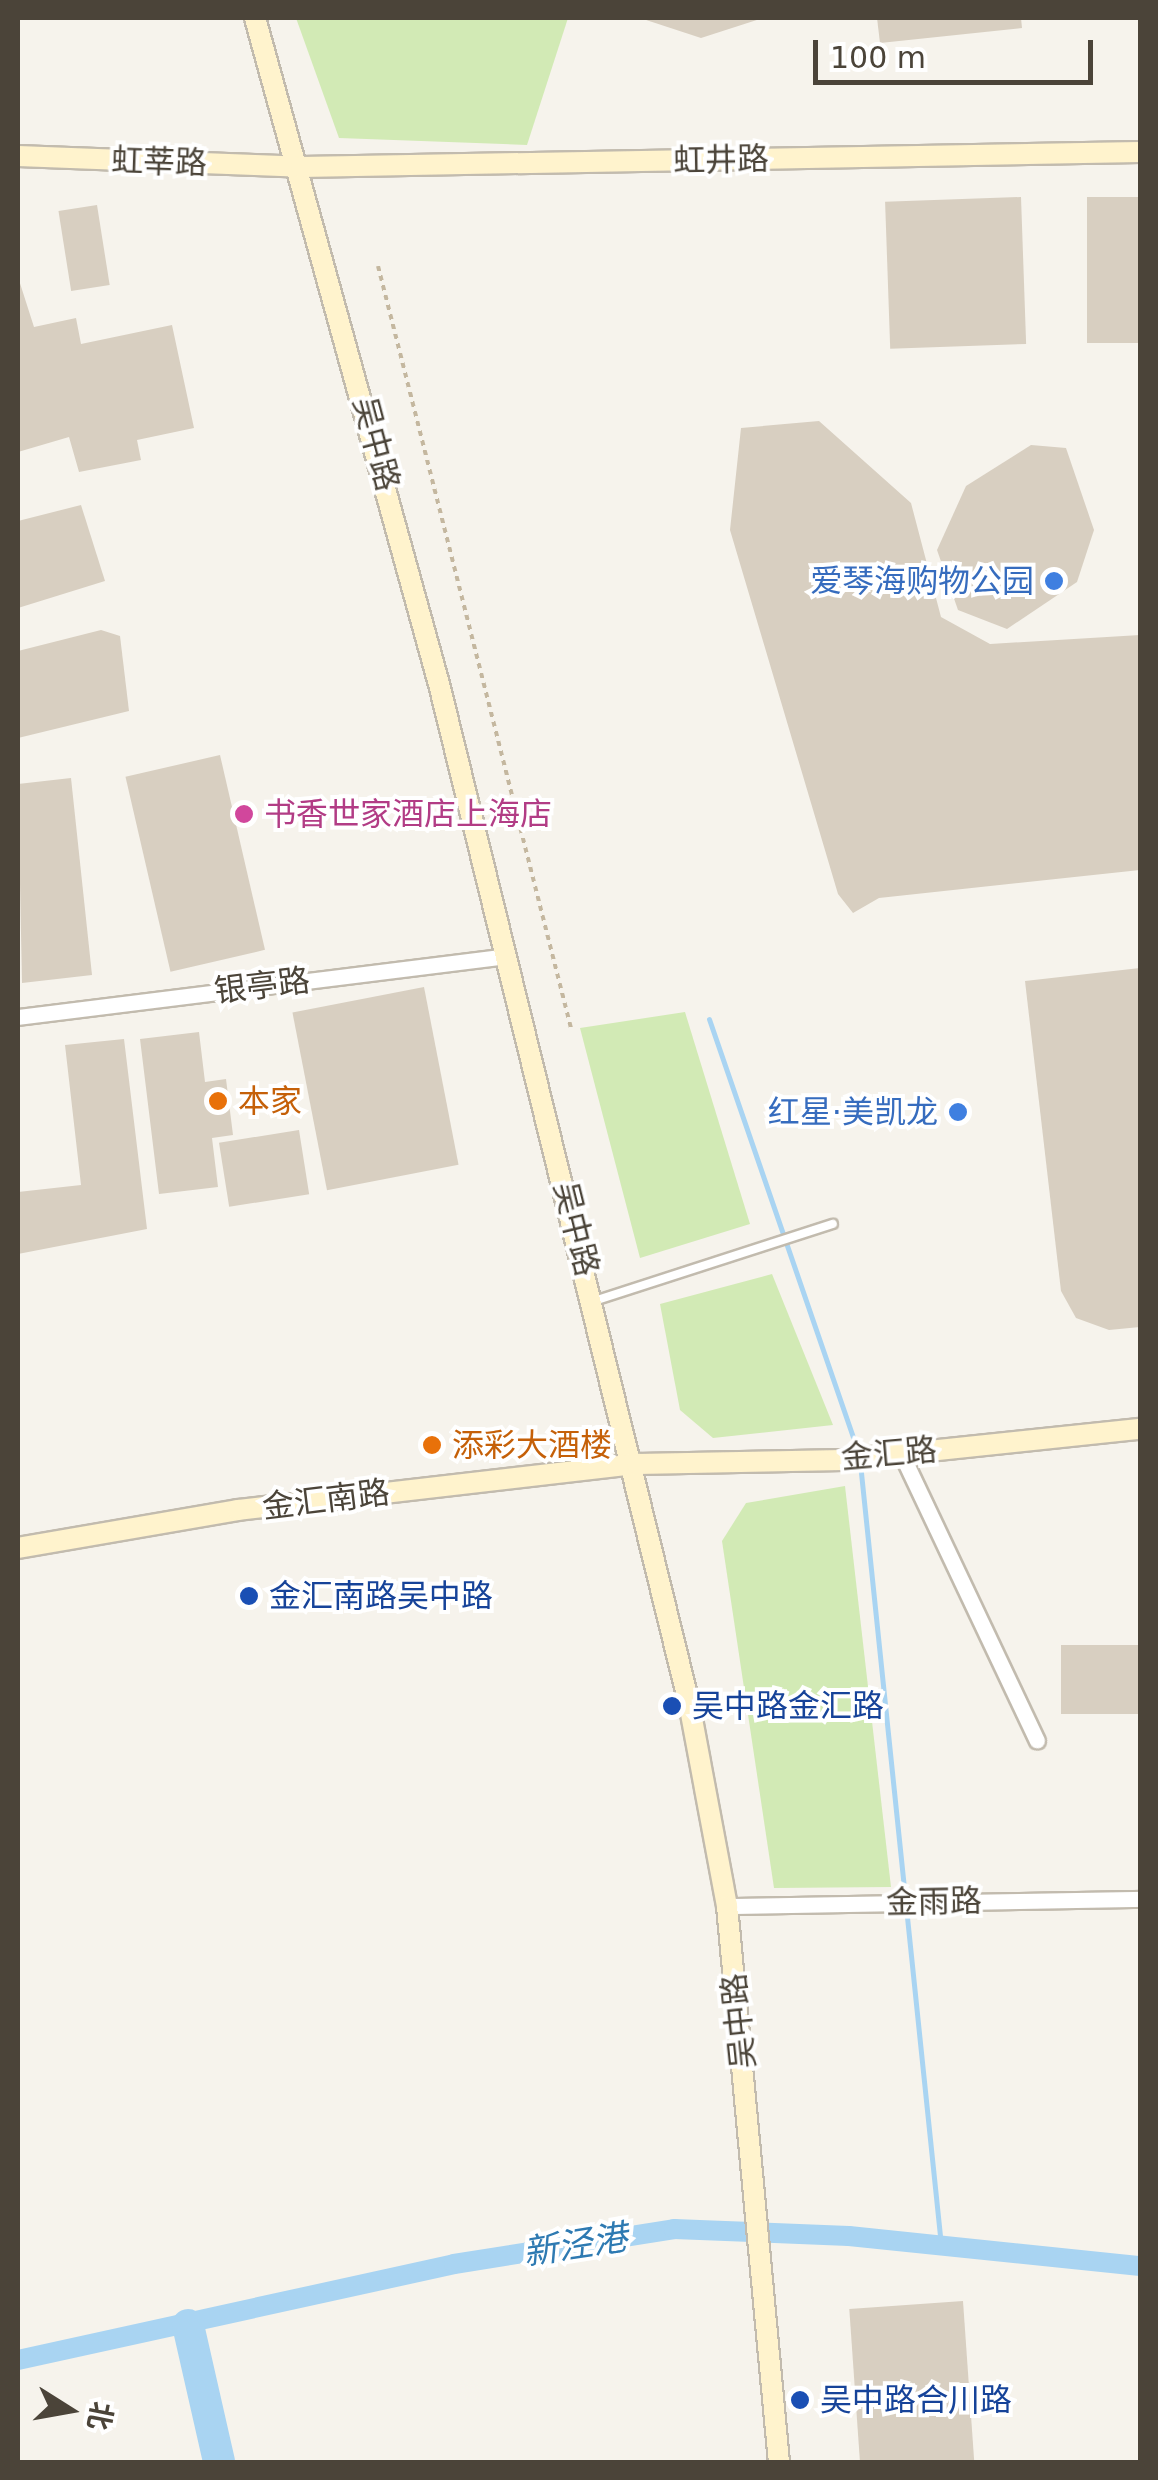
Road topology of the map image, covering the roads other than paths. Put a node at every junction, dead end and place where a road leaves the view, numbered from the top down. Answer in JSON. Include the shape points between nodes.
{"nodes":[{"id":1,"x":255,"y":18,"type":"edge"},
{"id":2,"x":1140,"y":152,"type":"edge"},
{"id":3,"x":18,"y":156,"type":"edge"},
{"id":4,"x":301,"y":167,"type":"junction"},
{"id":5,"x":507,"y":956,"type":"junction"},
{"id":6,"x":18,"y":1016,"type":"edge"},
{"id":7,"x":833,"y":1224,"type":"dead end"},
{"id":8,"x":594,"y":1301,"type":"junction"},
{"id":9,"x":1140,"y":1429,"type":"edge"},
{"id":10,"x":893,"y":1454,"type":"junction"},
{"id":11,"x":637,"y":1464,"type":"junction"},
{"id":12,"x":18,"y":1548,"type":"edge"},
{"id":13,"x":1037,"y":1741,"type":"dead end"},
{"id":14,"x":1140,"y":1899,"type":"edge"},
{"id":15,"x":727,"y":1906,"type":"junction"},
{"id":16,"x":780,"y":2462,"type":"edge"}],
"edges":[{"from":1,"to":4,"type":"main road","name":"吴中路"},
{"from":2,"to":4,"type":"main road","name":"虹井路"},
{"from":3,"to":4,"type":"main road","name":"虹莘路"},
{"from":4,"to":5,"type":"main road","name":"吴中路"},
{"from":5,"to":6,"type":"street","name":"银亭路"},
{"from":5,"to":8,"type":"main road","name":"吴中路"},
{"from":7,"to":8,"type":"lane"},
{"from":8,"to":11,"type":"main road","name":"吴中路"},
{"from":9,"to":10,"type":"main road","name":"金汇路"},
{"from":10,"to":11,"type":"main road","name":"金汇路"},
{"from":10,"to":13,"type":"street"},
{"from":11,"to":12,"type":"main road","name":"金汇南路","via":[[238,1510]]},
{"from":11,"to":15,"type":"main road","name":"吴中路"},
{"from":14,"to":15,"type":"street","name":"金雨路"},
{"from":15,"to":16,"type":"main road","name":"吴中路"}]}
